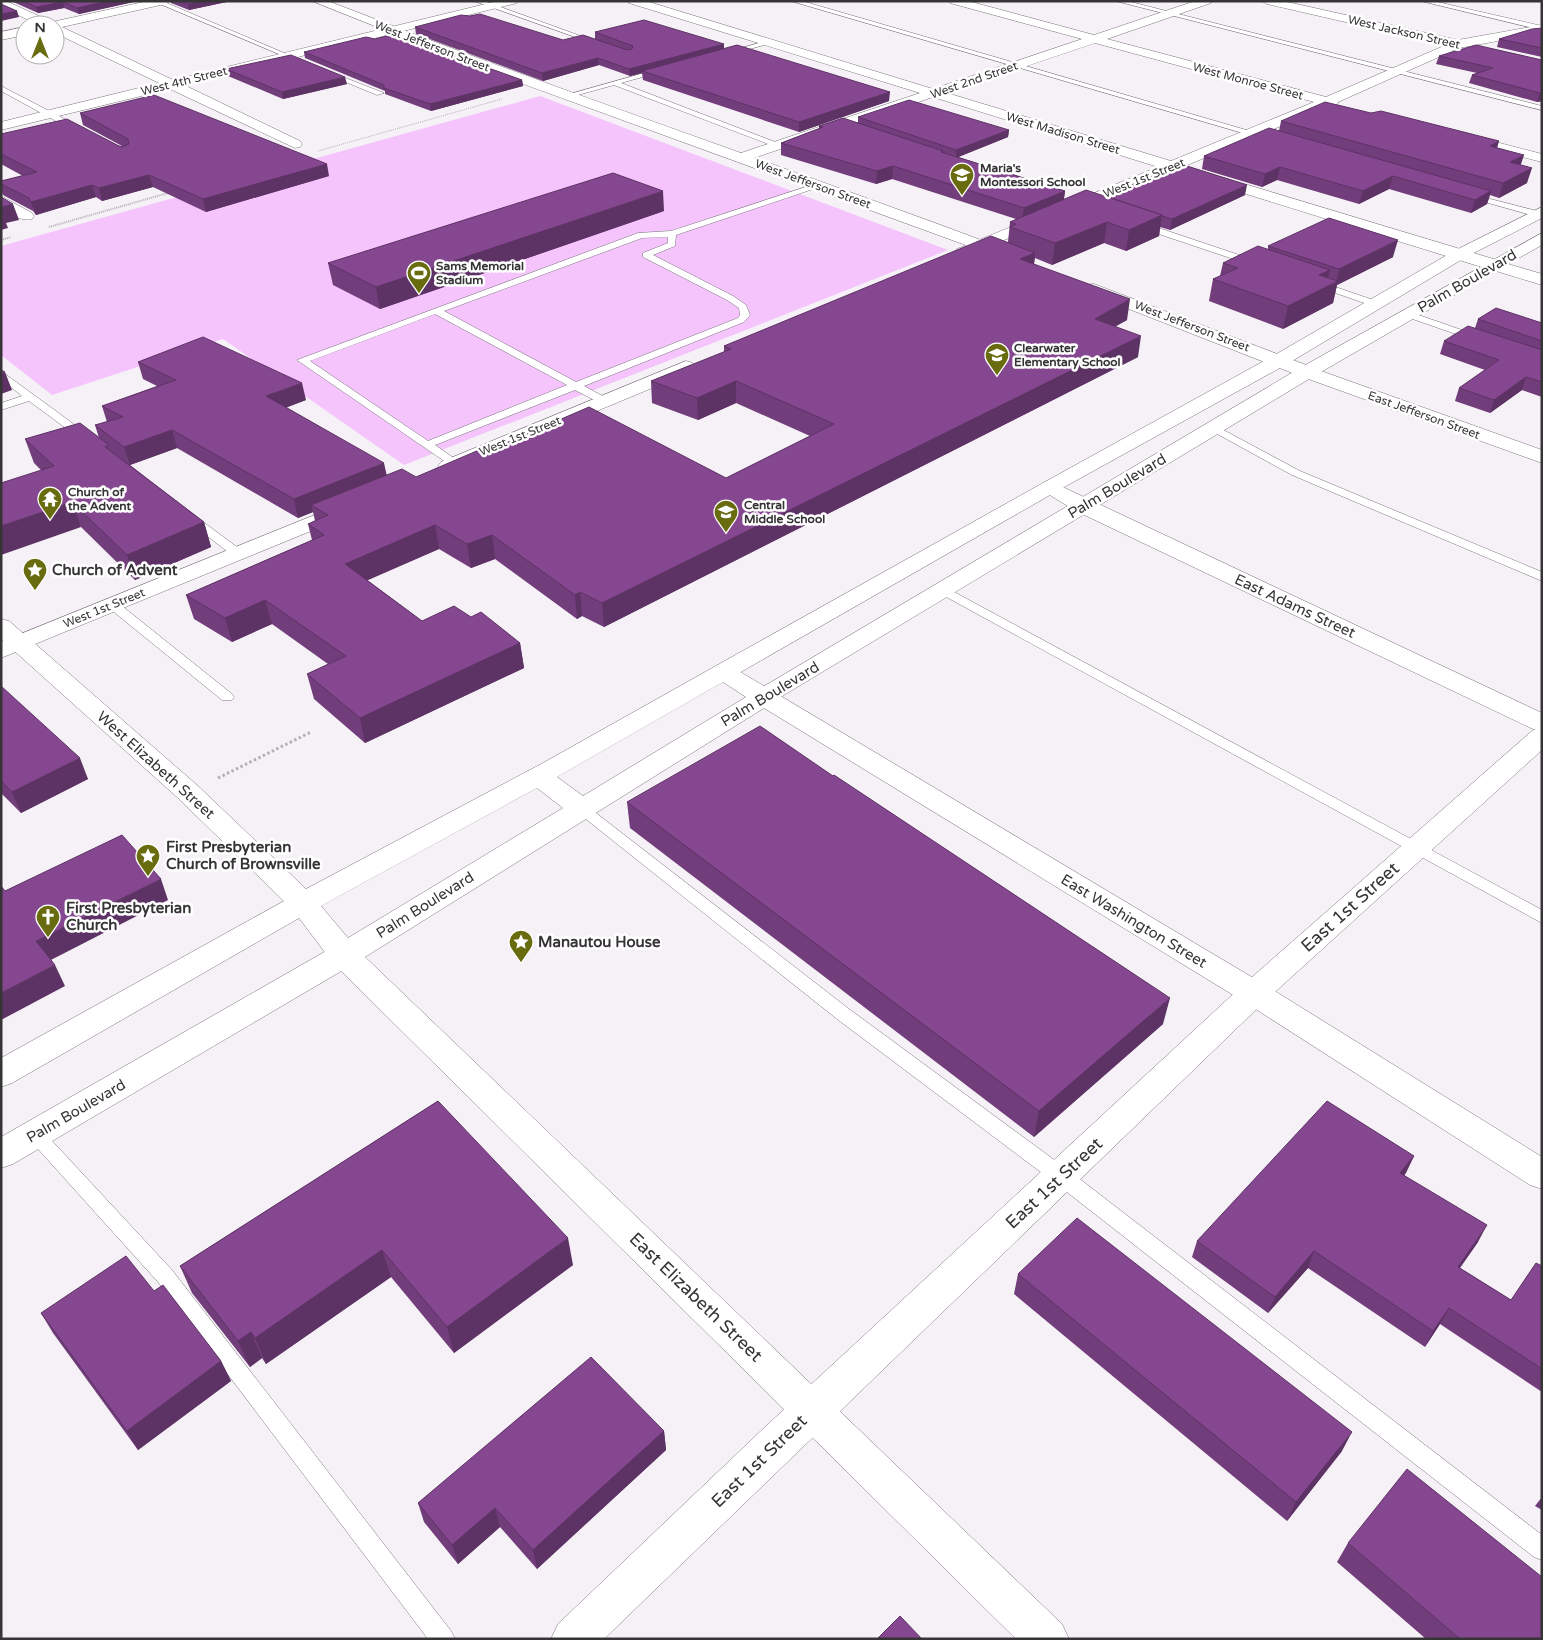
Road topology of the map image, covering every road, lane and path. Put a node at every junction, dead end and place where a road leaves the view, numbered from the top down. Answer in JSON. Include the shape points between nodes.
{"nodes":[{"id":1,"x":317,"y":1,"type":"edge"},
{"id":2,"x":477,"y":1,"type":"edge"},
{"id":3,"x":514,"y":1,"type":"edge"},
{"id":4,"x":633,"y":1,"type":"edge"},
{"id":5,"x":794,"y":1,"type":"edge"},
{"id":6,"x":954,"y":1,"type":"edge"},
{"id":7,"x":1119,"y":1,"type":"edge"},
{"id":8,"x":1207,"y":1,"type":"edge"},
{"id":9,"x":1267,"y":1,"type":"edge"},
{"id":10,"x":1424,"y":1,"type":"edge"},
{"id":11,"x":160,"y":2,"type":"edge"},
{"id":12,"x":1,"y":3,"type":"edge"},
{"id":13,"x":492,"y":6,"type":"junction"},
{"id":14,"x":1170,"y":14,"type":"junction"},
{"id":15,"x":27,"y":15,"type":"edge"},
{"id":16,"x":65,"y":22,"type":"edge"},
{"id":17,"x":1542,"y":28,"type":"edge"},
{"id":18,"x":390,"y":30,"type":"junction"},
{"id":19,"x":15,"y":33,"type":"edge"},
{"id":20,"x":65,"y":33,"type":"edge"},
{"id":21,"x":1,"y":36,"type":"edge"},
{"id":22,"x":1094,"y":39,"type":"junction"},
{"id":23,"x":766,"y":42,"type":"junction"},
{"id":24,"x":601,"y":44,"type":"edge"},
{"id":25,"x":1458,"y":44,"type":"junction"},
{"id":26,"x":1486,"y":50,"type":"edge"},
{"id":27,"x":718,"y":55,"type":"edge"},
{"id":28,"x":286,"y":56,"type":"junction"},
{"id":29,"x":304,"y":63,"type":"edge"},
{"id":30,"x":1019,"y":65,"type":"junction"},
{"id":31,"x":671,"y":68,"type":"edge"},
{"id":32,"x":320,"y":70,"type":"edge"},
{"id":33,"x":1397,"y":71,"type":"junction"},
{"id":34,"x":614,"y":83,"type":"junction"},
{"id":35,"x":172,"y":84,"type":"junction"},
{"id":36,"x":1,"y":88,"type":"edge"},
{"id":37,"x":547,"y":88,"type":"junction"},
{"id":38,"x":380,"y":94,"type":"edge"},
{"id":39,"x":933,"y":94,"type":"junction"},
{"id":40,"x":567,"y":96,"type":"junction"},
{"id":41,"x":1327,"y":102,"type":"junction"},
{"id":42,"x":1346,"y":107,"type":"edge"},
{"id":43,"x":1542,"y":108,"type":"edge"},
{"id":44,"x":50,"y":114,"type":"junction"},
{"id":45,"x":841,"y":124,"type":"junction"},
{"id":46,"x":1,"y":126,"type":"edge"},
{"id":47,"x":860,"y":131,"type":"edge"},
{"id":48,"x":84,"y":132,"type":"edge"},
{"id":49,"x":1253,"y":133,"type":"junction"},
{"id":50,"x":1448,"y":134,"type":"edge"},
{"id":51,"x":1270,"y":138,"type":"edge"},
{"id":52,"x":295,"y":144,"type":"dead end"},
{"id":53,"x":779,"y":145,"type":"junction"},
{"id":54,"x":310,"y":153,"type":"dead end"},
{"id":55,"x":740,"y":158,"type":"junction"},
{"id":56,"x":1542,"y":158,"type":"edge"},
{"id":57,"x":1173,"y":166,"type":"junction"},
{"id":58,"x":818,"y":186,"type":"junction"},
{"id":59,"x":168,"y":193,"type":"edge"},
{"id":60,"x":1465,"y":193,"type":"edge"},
{"id":61,"x":1061,"y":198,"type":"edge"},
{"id":62,"x":1,"y":201,"type":"edge"},
{"id":63,"x":1084,"y":206,"type":"junction"},
{"id":64,"x":1541,"y":214,"type":"edge"},
{"id":65,"x":26,"y":216,"type":"edge"},
{"id":66,"x":1135,"y":223,"type":"edge"},
{"id":67,"x":45,"y":228,"type":"dead end"},
{"id":68,"x":672,"y":234,"type":"junction"},
{"id":69,"x":19,"y":235,"type":"dead end"},
{"id":70,"x":1542,"y":238,"type":"edge"},
{"id":71,"x":1,"y":240,"type":"edge"},
{"id":72,"x":981,"y":245,"type":"junction"},
{"id":73,"x":1460,"y":254,"type":"junction"},
{"id":74,"x":950,"y":258,"type":"edge"},
{"id":75,"x":1027,"y":263,"type":"edge"},
{"id":76,"x":1494,"y":265,"type":"junction"},
{"id":77,"x":1264,"y":266,"type":"edge"},
{"id":78,"x":1542,"y":280,"type":"edge"},
{"id":79,"x":1310,"y":282,"type":"edge"},
{"id":80,"x":1082,"y":284,"type":"edge"},
{"id":81,"x":1376,"y":304,"type":"junction"},
{"id":82,"x":436,"y":311,"type":"junction"},
{"id":83,"x":1407,"y":314,"type":"junction"},
{"id":84,"x":1485,"y":341,"type":"edge"},
{"id":85,"x":1280,"y":360,"type":"junction"},
{"id":86,"x":702,"y":361,"type":"edge"},
{"id":87,"x":1307,"y":372,"type":"junction"},
{"id":88,"x":1,"y":374,"type":"edge"},
{"id":89,"x":573,"y":385,"type":"junction"},
{"id":90,"x":30,"y":398,"type":"junction"},
{"id":91,"x":604,"y":401,"type":"junction"},
{"id":92,"x":1,"y":407,"type":"edge"},
{"id":93,"x":1214,"y":428,"type":"junction"},
{"id":94,"x":427,"y":445,"type":"junction"},
{"id":95,"x":99,"y":447,"type":"edge"},
{"id":96,"x":1542,"y":457,"type":"edge"},
{"id":97,"x":454,"y":464,"type":"junction"},
{"id":98,"x":436,"y":471,"type":"edge"},
{"id":99,"x":1050,"y":487,"type":"junction"},
{"id":100,"x":354,"y":505,"type":"edge"},
{"id":101,"x":1084,"y":506,"type":"junction"},
{"id":102,"x":183,"y":512,"type":"edge"},
{"id":103,"x":237,"y":554,"type":"junction"},
{"id":104,"x":902,"y":571,"type":"junction"},
{"id":105,"x":1542,"y":576,"type":"edge"},
{"id":106,"x":943,"y":590,"type":"junction"},
{"id":107,"x":113,"y":605,"type":"junction"},
{"id":108,"x":7,"y":640,"type":"edge"},
{"id":109,"x":723,"y":672,"type":"junction"},
{"id":110,"x":765,"y":696,"type":"junction"},
{"id":111,"x":227,"y":697,"type":"dead end"},
{"id":112,"x":1542,"y":723,"type":"edge"},
{"id":113,"x":311,"y":732,"type":"dead end"},
{"id":114,"x":1542,"y":736,"type":"edge"},
{"id":115,"x":538,"y":776,"type":"junction"},
{"id":116,"x":188,"y":792,"type":"junction"},
{"id":117,"x":582,"y":809,"type":"junction"},
{"id":118,"x":1416,"y":849,"type":"junction"},
{"id":119,"x":303,"y":903,"type":"junction"},
{"id":120,"x":1542,"y":917,"type":"edge"},
{"id":121,"x":344,"y":955,"type":"junction"},
{"id":122,"x":1254,"y":993,"type":"junction"},
{"id":123,"x":4,"y":1067,"type":"edge"},
{"id":124,"x":35,"y":1134,"type":"junction"},
{"id":125,"x":1,"y":1154,"type":"edge"},
{"id":126,"x":1542,"y":1175,"type":"edge"},
{"id":127,"x":1061,"y":1176,"type":"junction"},
{"id":128,"x":812,"y":1410,"type":"junction"},
{"id":129,"x":1542,"y":1549,"type":"edge"},
{"id":130,"x":443,"y":1639,"type":"edge"},
{"id":131,"x":573,"y":1639,"type":"edge"},
{"id":132,"x":1047,"y":1639,"type":"edge"}],
"edges":[{"from":1,"to":18,"type":"street","name":"West Jefferson Street"},
{"from":2,"to":13,"type":"lane"},
{"from":3,"to":13,"type":"street","name":"West 4th Street"},
{"from":4,"to":23,"type":"street","name":"West Madison Street"},
{"from":5,"to":30,"type":"lane"},
{"from":6,"to":22,"type":"street","name":"West Monroe Street"},
{"from":7,"to":14,"type":"lane"},
{"from":8,"to":14,"type":"street","name":"West 2nd Street"},
{"from":9,"to":25,"type":"street","name":"West Jackson Street"},
{"from":10,"to":17,"type":"lane"},
{"from":11,"to":16,"type":"street"},
{"from":11,"to":28,"type":"lane"},
{"from":12,"to":15,"type":"street"},
{"from":13,"to":18,"type":"street","name":"West 4th Street"},
{"from":13,"to":24,"type":"lane"},
{"from":14,"to":22,"type":"street","name":"West 2nd Street"},
{"from":14,"to":33,"type":"lane"},
{"from":17,"to":25,"type":"street","name":"West 1st Street"},
{"from":18,"to":28,"type":"street","name":"West 4th Street"},
{"from":18,"to":37,"type":"street","name":"West Jefferson Street"},
{"from":19,"to":21,"type":"street"},
{"from":20,"to":35,"type":"street"},
{"from":22,"to":30,"type":"street","name":"West 2nd Street"},
{"from":22,"to":41,"type":"street","name":"West Monroe Street"},
{"from":23,"to":27,"type":"lane"},
{"from":23,"to":39,"type":"street","name":"West Madison Street"},
{"from":25,"to":26,"type":"street","name":"West Jackson Street"},
{"from":25,"to":33,"type":"street","name":"West 1st Street"},
{"from":28,"to":29,"type":"lane"},
{"from":28,"to":35,"type":"street","name":"West 4th Street"},
{"from":30,"to":39,"type":"street","name":"West 2nd Street"},
{"from":30,"to":49,"type":"lane"},
{"from":31,"to":34,"type":"lane"},
{"from":32,"to":38,"type":"lane"},
{"from":33,"to":41,"type":"street","name":"West 1st Street"},
{"from":33,"to":43,"type":"lane"},
{"from":34,"to":40,"type":"lane"},
{"from":34,"to":53,"type":"lane"},
{"from":35,"to":44,"type":"street","name":"West 4th Street"},
{"from":35,"to":52,"type":"street"},
{"from":36,"to":44,"type":"lane"},
{"from":37,"to":40,"type":"street","name":"West Jefferson Street"},
{"from":37,"to":54,"type":"path"},
{"from":39,"to":45,"type":"street","name":"West 2nd Street"},
{"from":39,"to":57,"type":"street","name":"West Madison Street"},
{"from":40,"to":55,"type":"street","name":"West Jefferson Street"},
{"from":41,"to":42,"type":"street","name":"West Monroe Street"},
{"from":41,"to":49,"type":"street","name":"West 1st Street"},
{"from":44,"to":46,"type":"street","name":"West 4th Street"},
{"from":44,"to":48,"type":"lane"},
{"from":45,"to":47,"type":"lane"},
{"from":45,"to":53,"type":"street","name":"West 2nd Street"},
{"from":49,"to":51,"type":"lane"},
{"from":49,"to":57,"type":"street","name":"West 1st Street"},
{"from":50,"to":56,"type":"street"},
{"from":53,"to":55,"type":"street","name":"West 2nd Street"},
{"from":55,"to":58,"type":"street","name":"West Jefferson Street"},
{"from":57,"to":63,"type":"street","name":"West 1st Street"},
{"from":57,"to":73,"type":"street","name":"West Madison Street"},
{"from":58,"to":68,"type":"lane"},
{"from":58,"to":72,"type":"street","name":"West Jefferson Street"},
{"from":59,"to":67,"type":"path"},
{"from":60,"to":64,"type":"lane"},
{"from":61,"to":63,"type":"lane"},
{"from":62,"to":65,"type":"street"},
{"from":63,"to":72,"type":"street","name":"West 1st Street"},
{"from":64,"to":73,"type":"street","name":"Palm Boulevard"},
{"from":66,"to":77,"type":"lane"},
{"from":68,"to":82,"type":"lane","via":[[641,235]]},
{"from":68,"to":89,"type":"lane","via":[[672,244],[646,255],[730,298],[744,307],[745,315],[740,320]]},
{"from":69,"to":71,"type":"path"},
{"from":70,"to":76,"type":"street","name":"Palm Boulevard"},
{"from":72,"to":74,"type":"street","name":"West 1st Street"},
{"from":72,"to":75,"type":"street","name":"West Jefferson Street"},
{"from":73,"to":76,"type":"street","name":"West Madison Street"},
{"from":73,"to":81,"type":"street","name":"Palm Boulevard"},
{"from":76,"to":78,"type":"street","name":"West Madison Street"},
{"from":76,"to":83,"type":"street","name":"Palm Boulevard"},
{"from":79,"to":81,"type":"lane"},
{"from":80,"to":85,"type":"street","name":"West Jefferson Street"},
{"from":81,"to":85,"type":"street","name":"Palm Boulevard"},
{"from":82,"to":89,"type":"lane"},
{"from":82,"to":94,"type":"lane","via":[[302,360]]},
{"from":83,"to":84,"type":"lane"},
{"from":83,"to":87,"type":"street","name":"Palm Boulevard"},
{"from":85,"to":87,"type":"street","name":"West Jefferson Street"},
{"from":85,"to":99,"type":"street","name":"Palm Boulevard"},
{"from":86,"to":91,"type":"street","name":"West 1st Street"},
{"from":87,"to":93,"type":"street","name":"Palm Boulevard"},
{"from":87,"to":96,"type":"street","name":"East Jefferson Street"},
{"from":88,"to":90,"type":"lane"},
{"from":89,"to":91,"type":"lane"},
{"from":89,"to":94,"type":"lane"},
{"from":90,"to":92,"type":"lane"},
{"from":90,"to":95,"type":"lane"},
{"from":91,"to":97,"type":"street","name":"West 1st Street"},
{"from":93,"to":101,"type":"street","name":"Palm Boulevard"},
{"from":93,"to":105,"type":"lane","via":[[1296,473]]},
{"from":94,"to":97,"type":"lane"},
{"from":97,"to":98,"type":"street","name":"West 1st Street"},
{"from":99,"to":101,"type":"street","name":"East Adams Street"},
{"from":99,"to":104,"type":"street","name":"Palm Boulevard"},
{"from":100,"to":103,"type":"street","name":"West 1st Street"},
{"from":101,"to":106,"type":"street","name":"Palm Boulevard"},
{"from":101,"to":112,"type":"street","name":"East Adams Street"},
{"from":102,"to":103,"type":"lane"},
{"from":103,"to":107,"type":"street","name":"West 1st Street"},
{"from":104,"to":106,"type":"street"},
{"from":104,"to":109,"type":"street","name":"Palm Boulevard"},
{"from":106,"to":110,"type":"street","name":"Palm Boulevard"},
{"from":106,"to":118,"type":"lane"},
{"from":107,"to":108,"type":"street","name":"West 1st Street"},
{"from":107,"to":111,"type":"lane"},
{"from":108,"to":116,"type":"street","name":"West Elizabeth Street"},
{"from":109,"to":110,"type":"street","name":"East Washington Street"},
{"from":109,"to":115,"type":"street","name":"Palm Boulevard"},
{"from":110,"to":117,"type":"street","name":"Palm Boulevard"},
{"from":110,"to":122,"type":"street","name":"East Washington Street"},
{"from":113,"to":116,"type":"path"},
{"from":114,"to":118,"type":"street","name":"East 1st Street"},
{"from":115,"to":117,"type":"street"},
{"from":115,"to":119,"type":"street","name":"Palm Boulevard"},
{"from":116,"to":119,"type":"street","name":"West Elizabeth Street"},
{"from":117,"to":121,"type":"street","name":"Palm Boulevard"},
{"from":117,"to":127,"type":"lane","via":[[843,1014]]},
{"from":118,"to":120,"type":"lane"},
{"from":118,"to":122,"type":"street","name":"East 1st Street"},
{"from":119,"to":121,"type":"street","name":"West Elizabeth Street"},
{"from":119,"to":123,"type":"street","name":"Palm Boulevard"},
{"from":121,"to":124,"type":"street","name":"Palm Boulevard"},
{"from":121,"to":128,"type":"street","name":"East Elizabeth Street"},
{"from":122,"to":126,"type":"street","name":"East Washington Street"},
{"from":122,"to":127,"type":"street","name":"East 1st Street"},
{"from":124,"to":125,"type":"street","name":"Palm Boulevard"},
{"from":124,"to":130,"type":"lane","via":[[165,1276]]},
{"from":127,"to":128,"type":"street","name":"East 1st Street"},
{"from":127,"to":129,"type":"lane"},
{"from":128,"to":131,"type":"street","name":"East 1st Street"},
{"from":128,"to":132,"type":"street","name":"East Elizabeth Street"}]}
